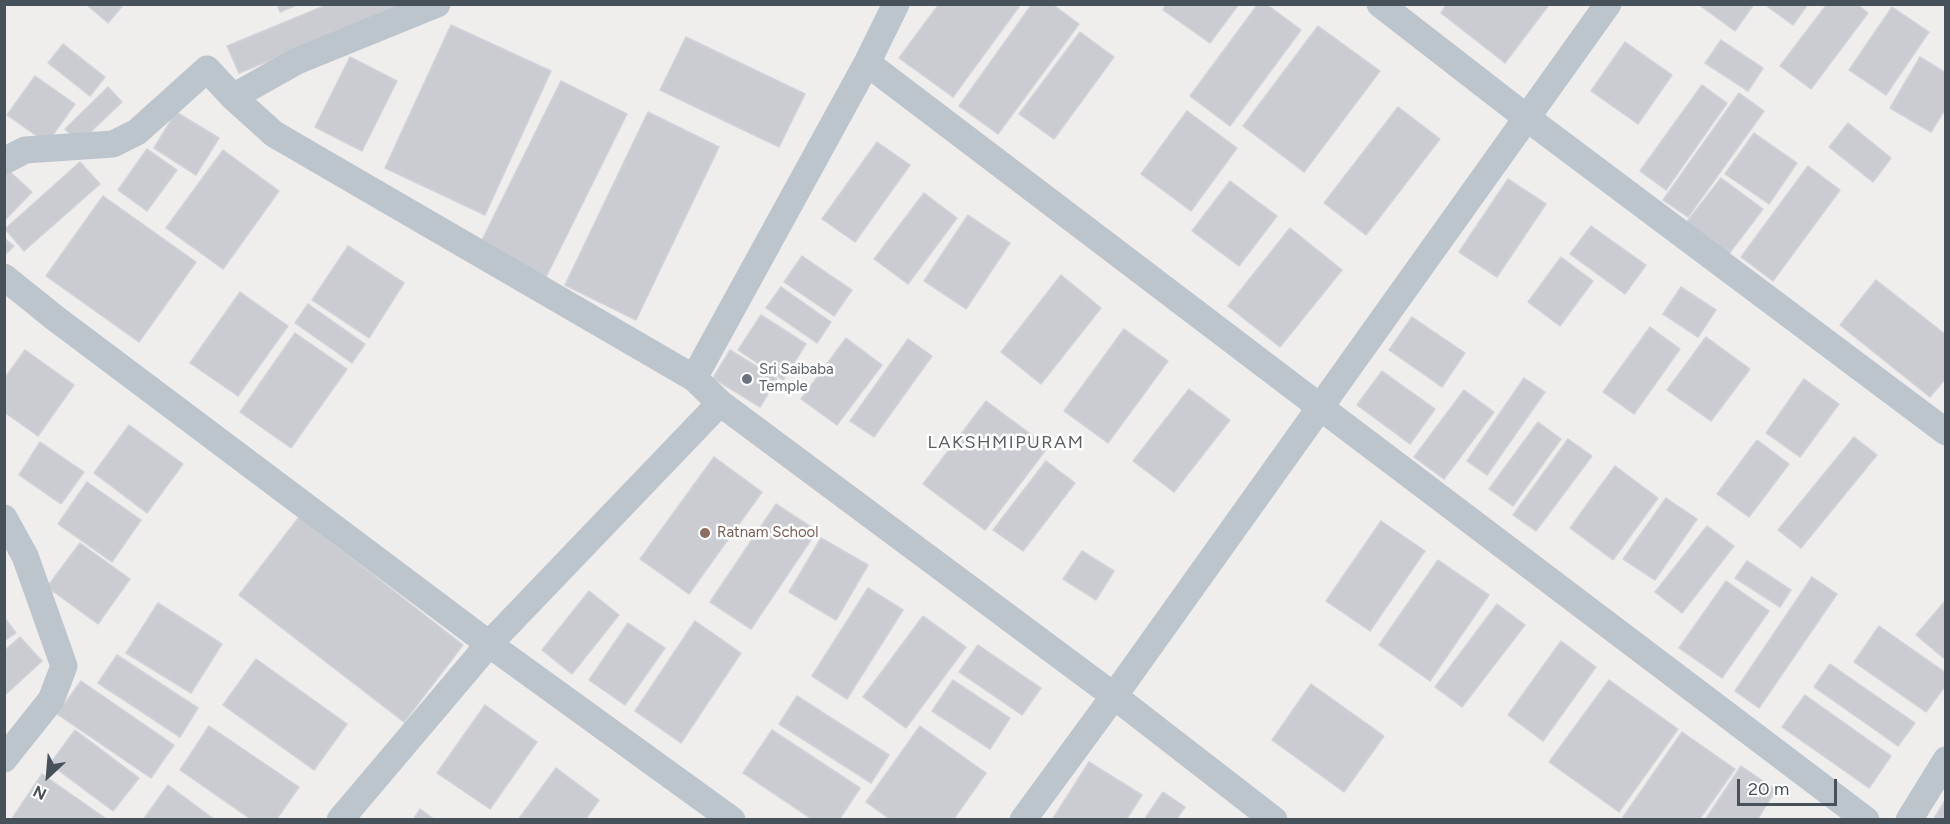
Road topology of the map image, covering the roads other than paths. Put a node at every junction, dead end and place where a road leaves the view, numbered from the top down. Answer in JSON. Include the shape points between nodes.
{"nodes":[{"id":1,"x":437,"y":4,"type":"edge"},
{"id":2,"x":896,"y":4,"type":"edge"},
{"id":3,"x":1380,"y":4,"type":"edge"},
{"id":4,"x":1608,"y":4,"type":"edge"},
{"id":5,"x":867,"y":63,"type":"junction"},
{"id":6,"x":233,"y":97,"type":"junction"},
{"id":7,"x":1527,"y":118,"type":"junction"},
{"id":8,"x":4,"y":160,"type":"edge"},
{"id":9,"x":4,"y":277,"type":"edge"},
{"id":10,"x":694,"y":378,"type":"junction"},
{"id":11,"x":720,"y":403,"type":"junction"},
{"id":12,"x":1320,"y":407,"type":"junction"},
{"id":13,"x":1946,"y":432,"type":"edge"},
{"id":14,"x":4,"y":518,"type":"edge"},
{"id":15,"x":489,"y":644,"type":"junction"},
{"id":16,"x":1114,"y":696,"type":"junction"},
{"id":17,"x":4,"y":759,"type":"edge"},
{"id":18,"x":1946,"y":760,"type":"edge"},
{"id":19,"x":340,"y":819,"type":"edge"},
{"id":20,"x":732,"y":819,"type":"edge"},
{"id":21,"x":1023,"y":819,"type":"edge"},
{"id":22,"x":1274,"y":819,"type":"edge"},
{"id":23,"x":1866,"y":819,"type":"edge"},
{"id":24,"x":1910,"y":819,"type":"edge"}],
"edges":[{"from":1,"to":6,"type":"street","via":[[297,61]]},
{"from":2,"to":5,"type":"street"},
{"from":3,"to":7,"type":"street"},
{"from":4,"to":7,"type":"street"},
{"from":5,"to":10,"type":"street"},
{"from":5,"to":12,"type":"street"},
{"from":6,"to":8,"type":"street","via":[[207,69],[137,132],[113,144],[26,150]]},
{"from":6,"to":10,"type":"street","via":[[274,134]]},
{"from":7,"to":12,"type":"street"},
{"from":7,"to":13,"type":"street"},
{"from":9,"to":15,"type":"street","via":[[73,333]]},
{"from":10,"to":11,"type":"street"},
{"from":11,"to":15,"type":"street"},
{"from":11,"to":16,"type":"street"},
{"from":12,"to":16,"type":"street"},
{"from":12,"to":23,"type":"street"},
{"from":14,"to":17,"type":"street","via":[[25,556],[64,666],[51,700]]},
{"from":15,"to":19,"type":"street"},
{"from":15,"to":20,"type":"street"},
{"from":16,"to":21,"type":"street"},
{"from":16,"to":22,"type":"street"},
{"from":18,"to":24,"type":"street"}]}
